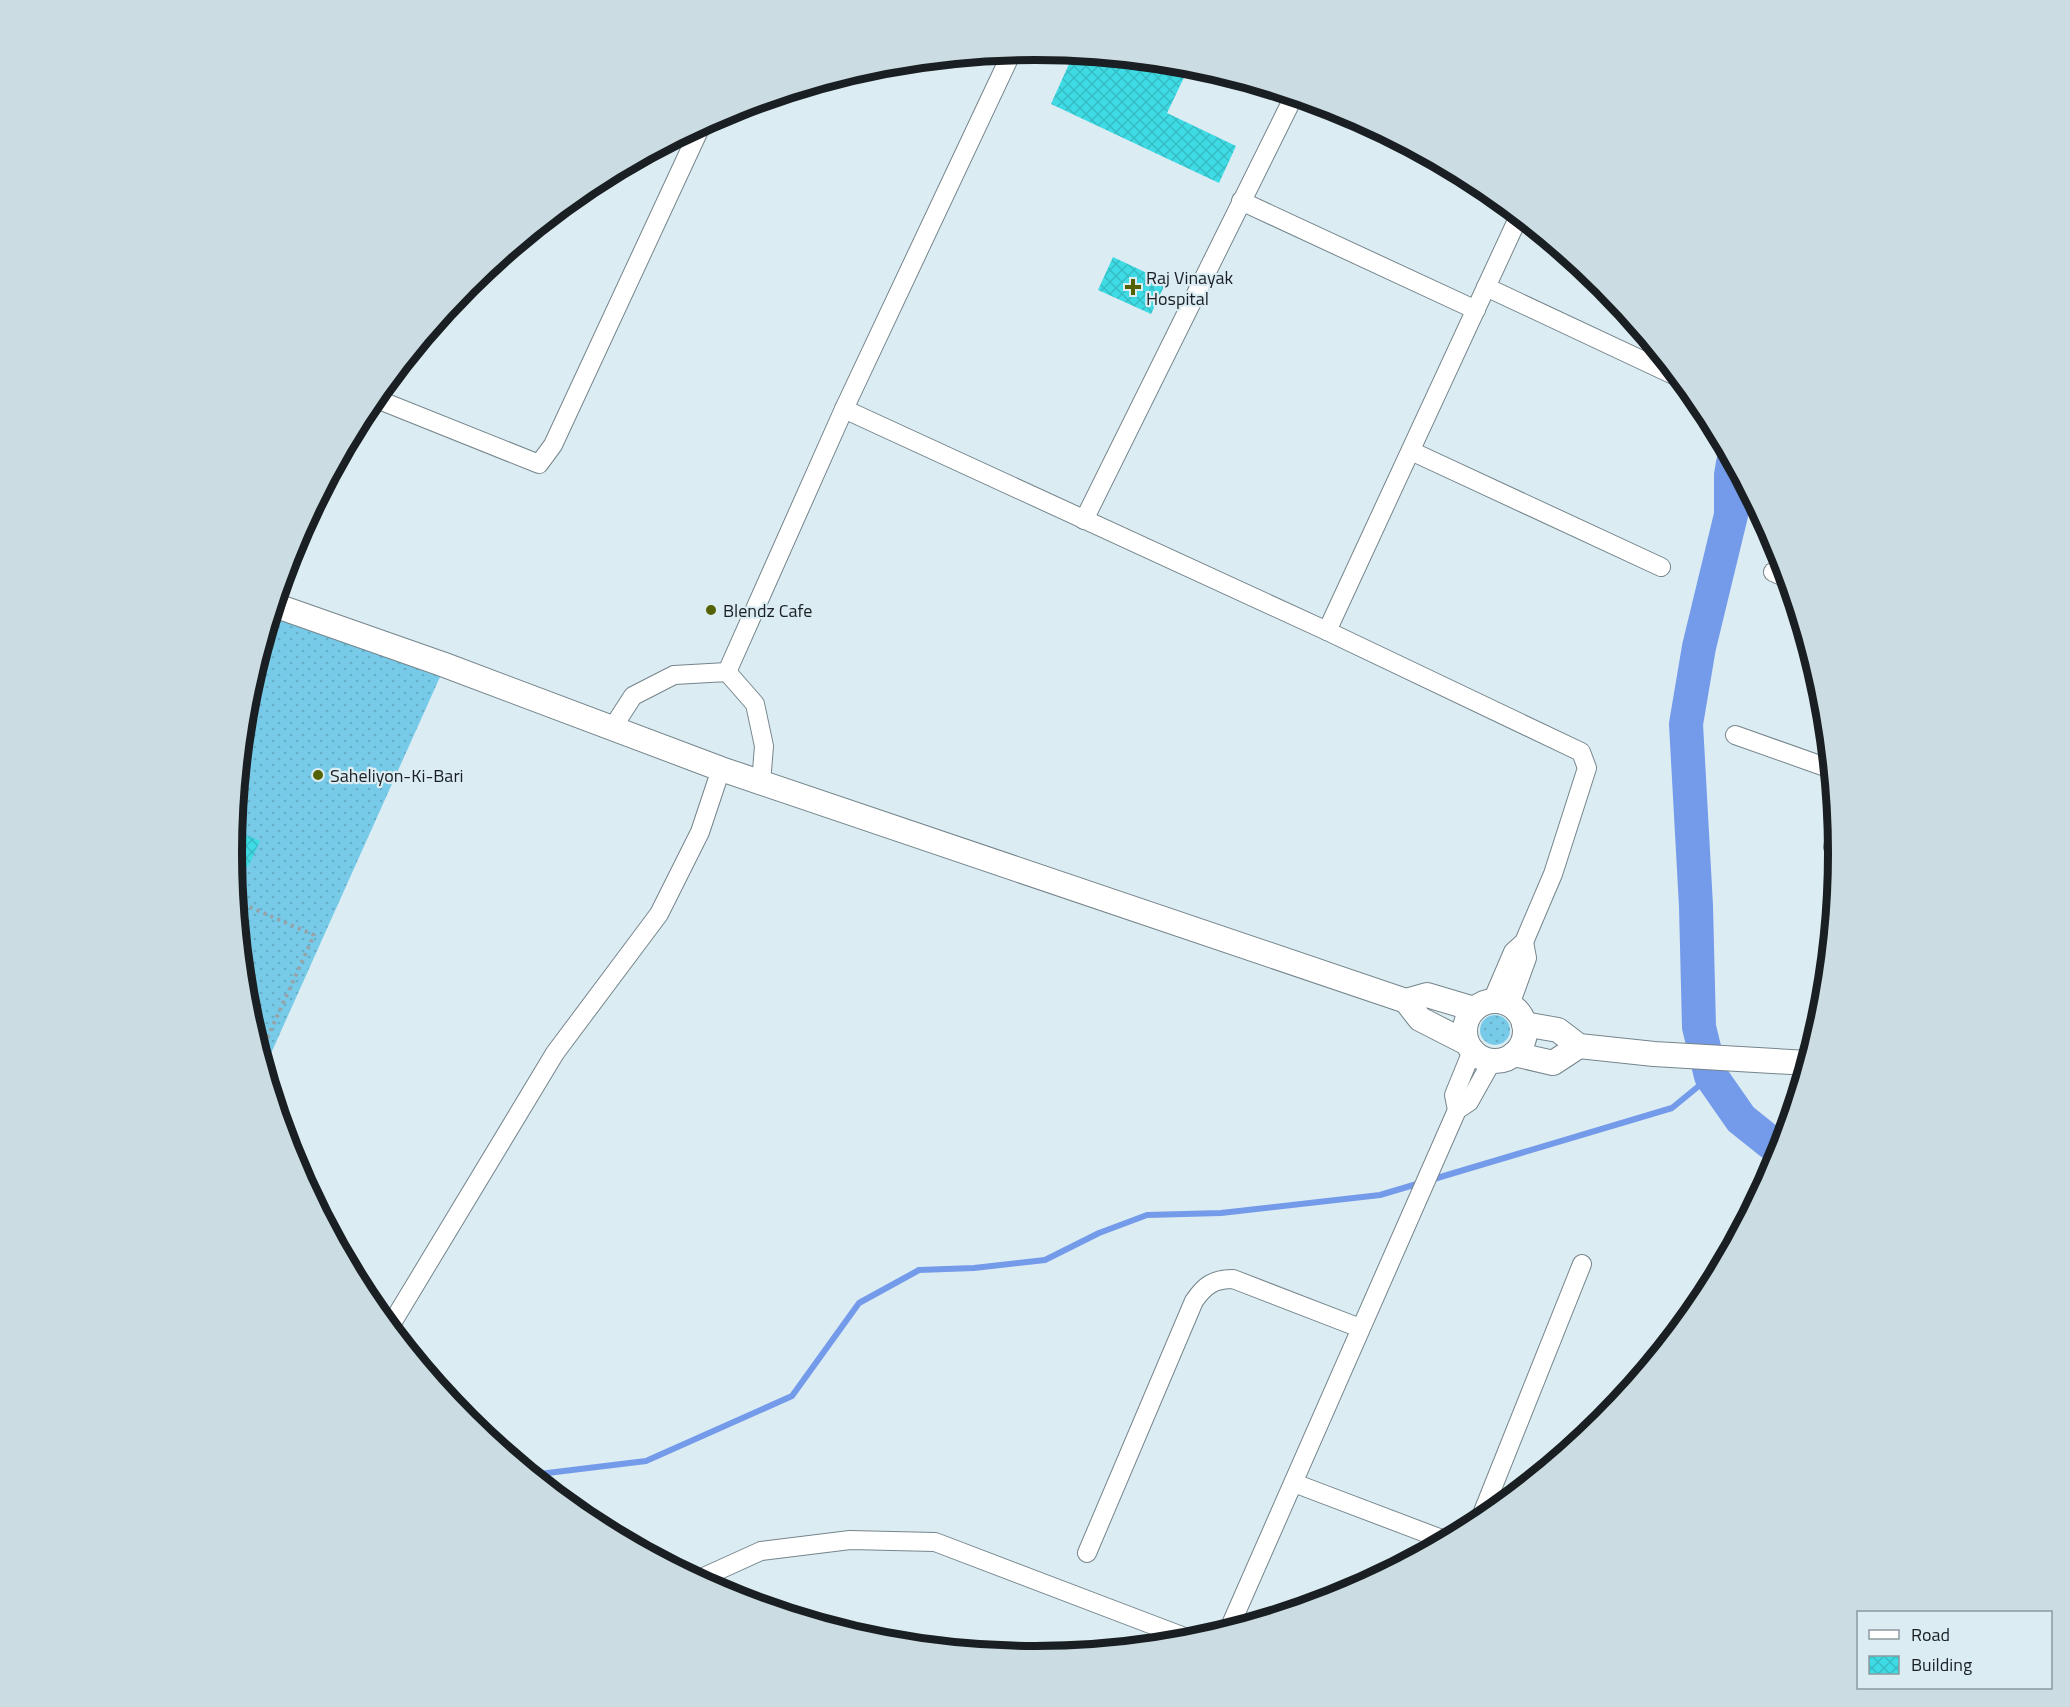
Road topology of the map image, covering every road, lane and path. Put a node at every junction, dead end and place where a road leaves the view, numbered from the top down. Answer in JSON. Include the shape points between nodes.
{"nodes":[{"id":1,"x":1008,"y":61,"type":"edge"},
{"id":2,"x":1291,"y":102,"type":"edge"},
{"id":3,"x":696,"y":136,"type":"edge"},
{"id":4,"x":1241,"y":201,"type":"junction"},
{"id":5,"x":1516,"y":223,"type":"edge"},
{"id":6,"x":1486,"y":287,"type":"junction"},
{"id":7,"x":1476,"y":310,"type":"junction"},
{"id":8,"x":1666,"y":371,"type":"edge"},
{"id":9,"x":383,"y":402,"type":"edge"},
{"id":10,"x":844,"y":409,"type":"junction"},
{"id":11,"x":1411,"y":451,"type":"junction"},
{"id":12,"x":1084,"y":520,"type":"junction"},
{"id":13,"x":1661,"y":567,"type":"dead end"},
{"id":14,"x":281,"y":608,"type":"edge"},
{"id":15,"x":1327,"y":631,"type":"junction"},
{"id":16,"x":727,"y":672,"type":"junction"},
{"id":17,"x":613,"y":727,"type":"junction"},
{"id":18,"x":1735,"y":735,"type":"dead end"},
{"id":19,"x":1824,"y":767,"type":"edge"},
{"id":20,"x":721,"y":769,"type":"junction"},
{"id":21,"x":761,"y":783,"type":"junction"},
{"id":22,"x":243,"y":904,"type":"edge"},
{"id":23,"x":1406,"y":1001,"type":"junction"},
{"id":24,"x":1500,"y":1010,"type":"junction"},
{"id":25,"x":265,"y":1043,"type":"edge"},
{"id":26,"x":1579,"y":1046,"type":"junction"},
{"id":27,"x":1486,"y":1052,"type":"junction"},
{"id":28,"x":1800,"y":1063,"type":"edge"},
{"id":29,"x":1582,"y":1264,"type":"dead end"},
{"id":30,"x":394,"y":1321,"type":"edge"},
{"id":31,"x":1360,"y":1328,"type":"junction"},
{"id":32,"x":1294,"y":1483,"type":"junction"},
{"id":33,"x":1485,"y":1507,"type":"edge"},
{"id":34,"x":1439,"y":1537,"type":"edge"},
{"id":35,"x":1087,"y":1554,"type":"dead end"},
{"id":36,"x":707,"y":1576,"type":"edge"},
{"id":37,"x":1232,"y":1622,"type":"edge"},
{"id":38,"x":1177,"y":1634,"type":"edge"}],
"edges":[{"from":1,"to":10,"type":"street"},
{"from":2,"to":4,"type":"street"},
{"from":3,"to":9,"type":"street","via":[[553,445],[539,464]]},
{"from":4,"to":7,"type":"street"},
{"from":4,"to":12,"type":"street"},
{"from":5,"to":6,"type":"street"},
{"from":6,"to":7,"type":"street"},
{"from":6,"to":8,"type":"street"},
{"from":7,"to":11,"type":"street"},
{"from":10,"to":12,"type":"street"},
{"from":10,"to":16,"type":"street"},
{"from":11,"to":13,"type":"street"},
{"from":11,"to":15,"type":"street"},
{"from":12,"to":15,"type":"street"},
{"from":14,"to":17,"type":"main road"},
{"from":15,"to":24,"type":"street","via":[[1581,752],[1585,758],[1587,768],[1553,874],[1524,942],[1513,952]]},
{"from":16,"to":17,"type":"street","via":[[674,675],[633,696]]},
{"from":16,"to":21,"type":"street","via":[[755,704],[764,746]]},
{"from":17,"to":20,"type":"main road"},
{"from":18,"to":19,"type":"street"},
{"from":20,"to":21,"type":"main road"},
{"from":20,"to":30,"type":"street","via":[[700,832],[659,914],[555,1053]]},
{"from":21,"to":23,"type":"main road"},
{"from":22,"to":25,"type":"path","via":[[314,935]]},
{"from":23,"to":24,"type":"main road","via":[[1427,995]]},
{"from":23,"to":27,"type":"main road","via":[[1420,1019]]},
{"from":24,"to":26,"type":"main road","via":[[1558,1030]]},
{"from":24,"to":27,"type":"main road","via":[[1465,1024]]},
{"from":24,"to":27,"type":"main road","via":[[1523,1040]]},
{"from":26,"to":27,"type":"main road","via":[[1553,1063]]},
{"from":26,"to":28,"type":"main road"},
{"from":27,"to":31,"type":"street","via":[[1454,1095],[1457,1110]]},
{"from":29,"to":33,"type":"street"},
{"from":31,"to":32,"type":"street"},
{"from":31,"to":35,"type":"street","via":[[1233,1279],[1220,1279],[1204,1286],[1194,1301]]},
{"from":32,"to":34,"type":"street"},
{"from":32,"to":37,"type":"street"},
{"from":36,"to":38,"type":"street","via":[[761,1551],[850,1540],[935,1542]]}]}
